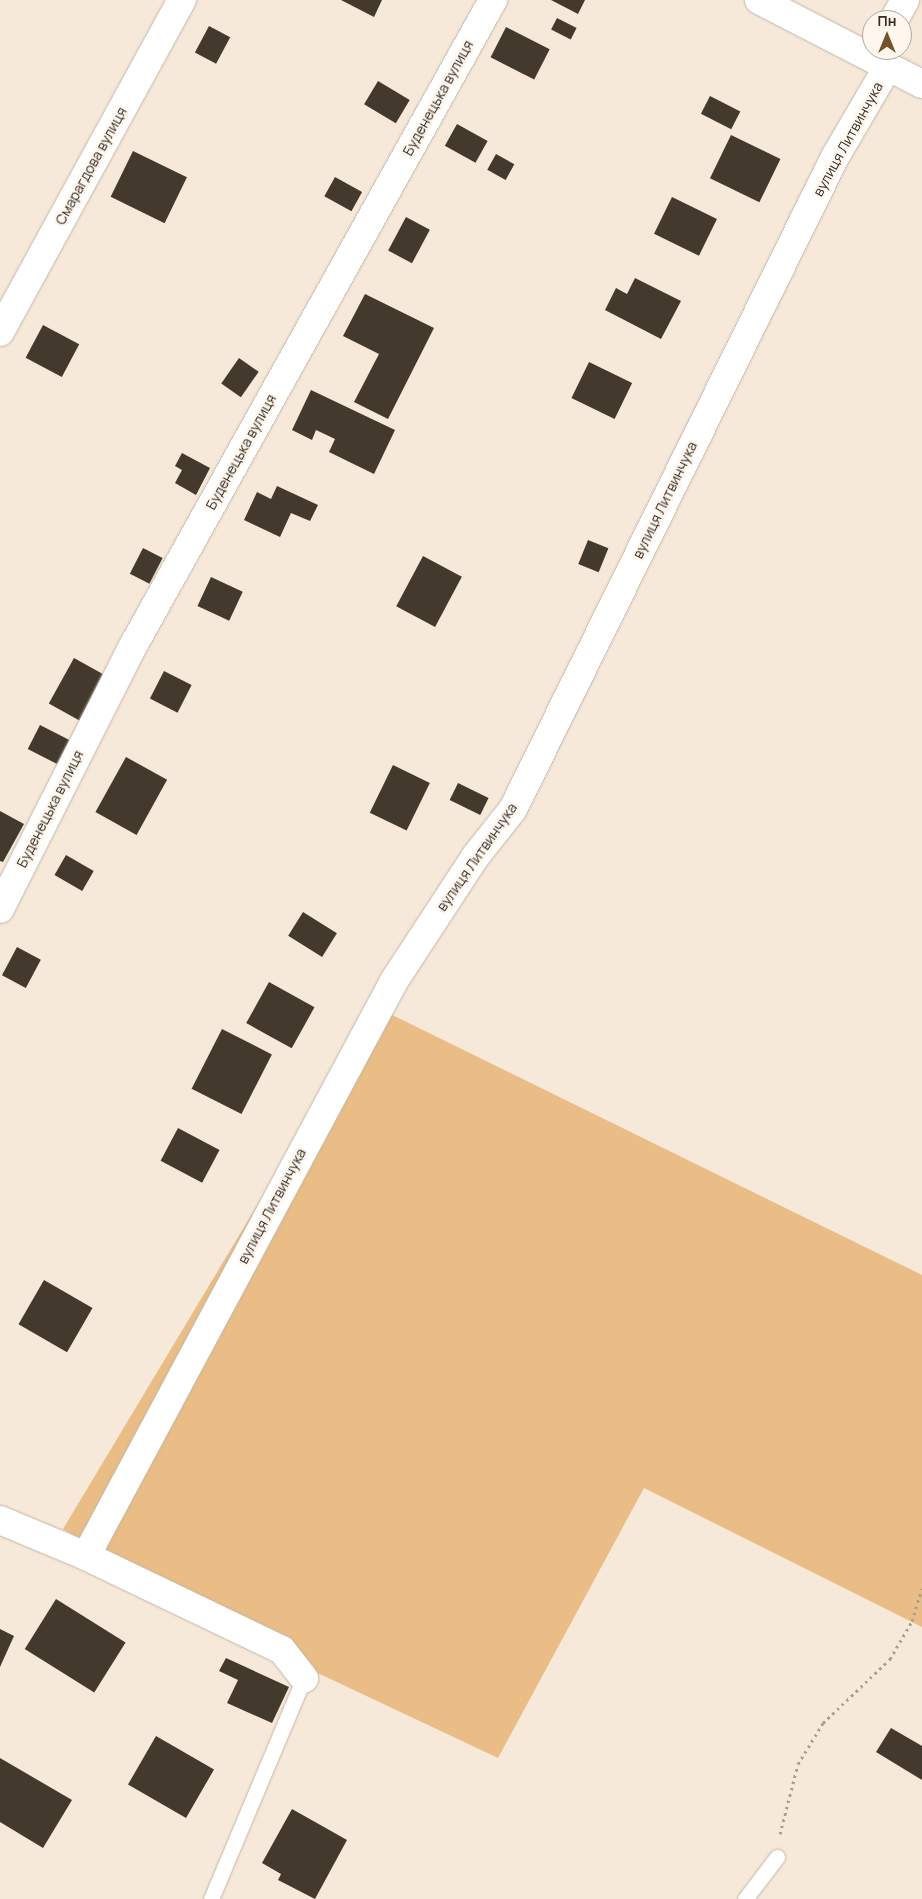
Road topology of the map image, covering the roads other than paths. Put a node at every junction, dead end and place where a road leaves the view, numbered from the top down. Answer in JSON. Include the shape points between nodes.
{"nodes":[{"id":1,"x":182,"y":0,"type":"edge"},
{"id":2,"x":492,"y":0,"type":"edge"},
{"id":3,"x":759,"y":0,"type":"edge"},
{"id":4,"x":862,"y":51,"type":"edge"},
{"id":5,"x":879,"y":60,"type":"edge"},
{"id":6,"x":881,"y":60,"type":"edge"},
{"id":7,"x":922,"y":84,"type":"edge"},
{"id":8,"x":0,"y":332,"type":"edge"},
{"id":9,"x":0,"y":909,"type":"edge"},
{"id":10,"x":0,"y":1520,"type":"edge"},
{"id":11,"x":86,"y":1556,"type":"junction"},
{"id":12,"x":304,"y":1678,"type":"joint"},
{"id":13,"x":776,"y":1857,"type":"road end"},
{"id":14,"x":211,"y":1899,"type":"edge"},
{"id":15,"x":745,"y":1899,"type":"edge"}],
"edges":[{"from":1,"to":8,"type":"street","name":"Смарагдова вулиця"},
{"from":2,"to":9,"type":"street","name":"Буденецька вулиця","via":[[133,646]]},
{"from":3,"to":4,"type":"street"},
{"from":5,"to":11,"type":"street","name":"вулиця Литвинчука","via":[[835,157],[513,809],[475,857],[385,997]]},
{"from":6,"to":7,"type":"street"},
{"from":10,"to":11,"type":"street"},
{"from":11,"to":12,"type":"street","via":[[282,1650]]},
{"from":12,"to":14,"type":"lane"},
{"from":13,"to":15,"type":"lane"}]}
